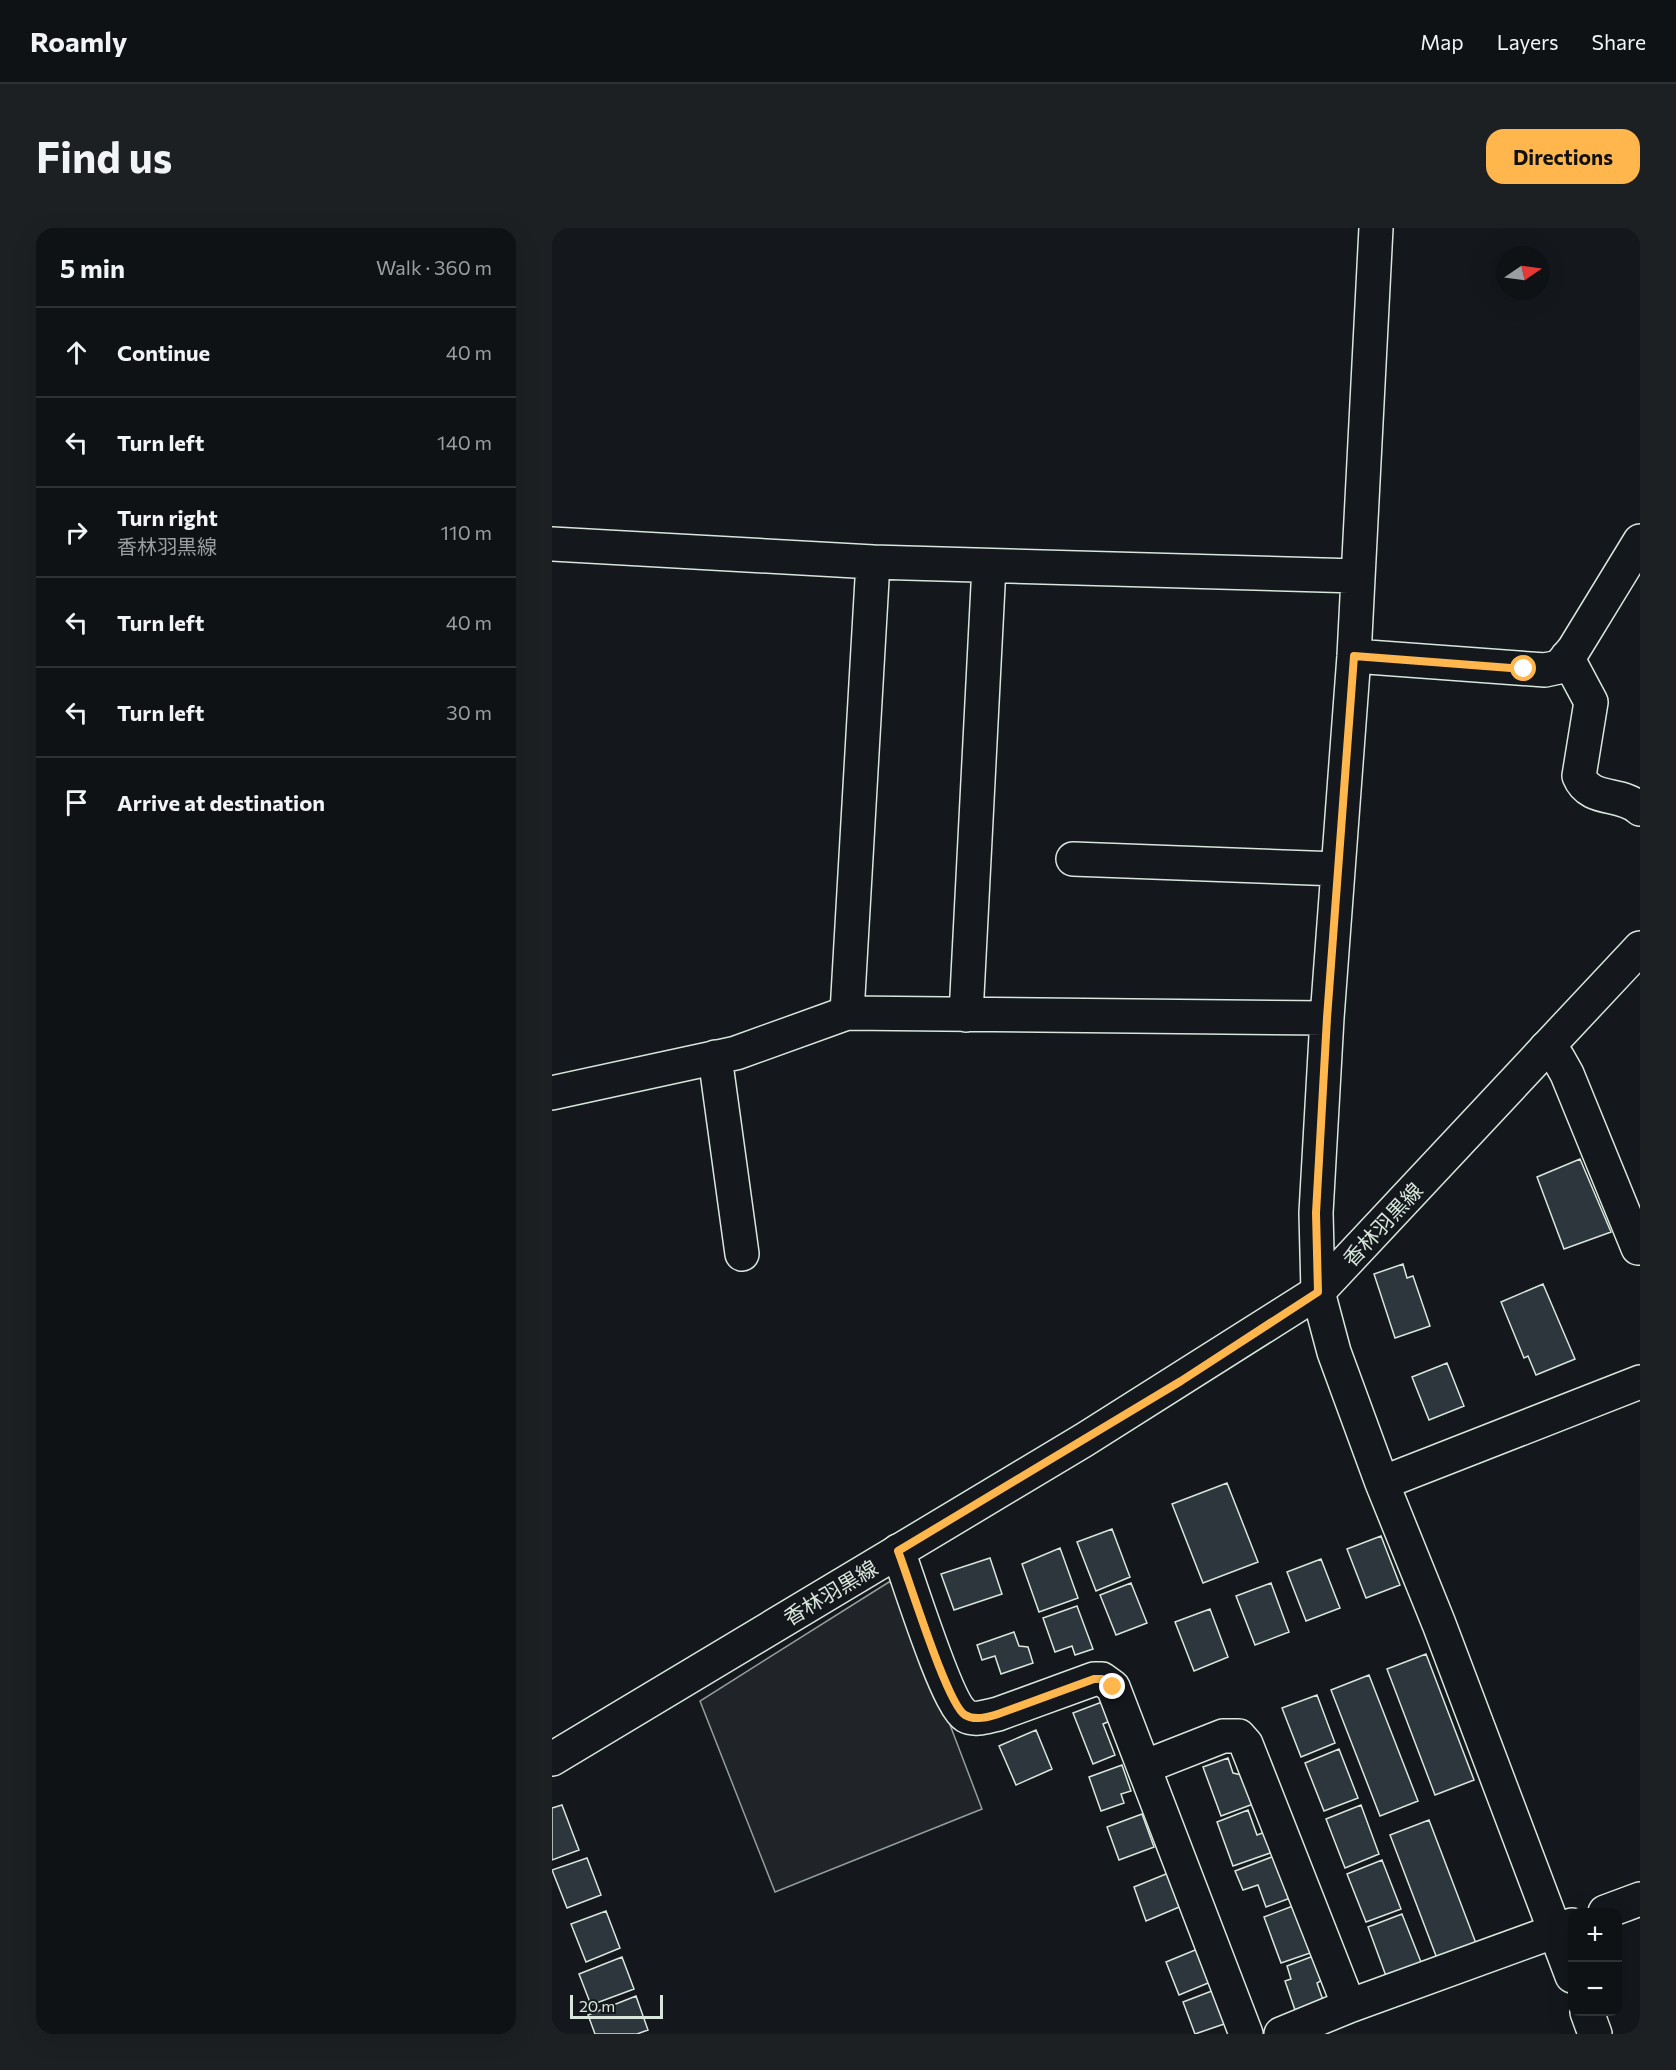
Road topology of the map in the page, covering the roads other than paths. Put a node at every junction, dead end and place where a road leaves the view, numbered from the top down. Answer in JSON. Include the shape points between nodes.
{"nodes":[{"id":1,"x":1376,"y":228,"type":"edge"},
{"id":2,"x":1640,"y":541,"type":"edge"},
{"id":3,"x":552,"y":544,"type":"edge"},
{"id":4,"x":873,"y":562,"type":"junction"},
{"id":5,"x":989,"y":566,"type":"junction"},
{"id":6,"x":1357,"y":576,"type":"junction"},
{"id":7,"x":1354,"y":656,"type":"junction"},
{"id":8,"x":1567,"y":657,"type":"junction"},
{"id":9,"x":1640,"y":809,"type":"edge"},
{"id":10,"x":1073,"y":859,"type":"dead end"},
{"id":11,"x":1338,"y":869,"type":"junction"},
{"id":12,"x":1640,"y":948,"type":"edge"},
{"id":13,"x":847,"y":1013,"type":"junction"},
{"id":14,"x":966,"y":1014,"type":"junction"},
{"id":15,"x":1327,"y":1018,"type":"junction"},
{"id":16,"x":1546,"y":1048,"type":"junction"},
{"id":17,"x":715,"y":1057,"type":"junction"},
{"id":18,"x":552,"y":1093,"type":"edge"},
{"id":19,"x":1638,"y":1248,"type":"dead end"},
{"id":20,"x":742,"y":1254,"type":"dead end"},
{"id":21,"x":1318,"y":1292,"type":"junction"},
{"id":22,"x":1640,"y":1382,"type":"edge"},
{"id":23,"x":1382,"y":1483,"type":"junction"},
{"id":24,"x":898,"y":1551,"type":"junction"},
{"id":25,"x":552,"y":1759,"type":"edge"},
{"id":26,"x":1144,"y":1767,"type":"junction"},
{"id":27,"x":1640,"y":1899,"type":"edge"},
{"id":28,"x":1616,"y":1908,"type":"edge"},
{"id":29,"x":1564,"y":1929,"type":"edge"},
{"id":30,"x":1570,"y":1962,"type":"edge"},
{"id":31,"x":1349,"y":2006,"type":"junction"},
{"id":32,"x":1588,"y":2016,"type":"edge"},
{"id":33,"x":1246,"y":2034,"type":"edge"},
{"id":34,"x":1281,"y":2034,"type":"edge"},
{"id":35,"x":1595,"y":2034,"type":"edge"}],
"edges":[{"from":1,"to":6,"type":"street"},
{"from":2,"to":8,"type":"street"},
{"from":3,"to":4,"type":"street"},
{"from":4,"to":5,"type":"street"},
{"from":4,"to":13,"type":"street"},
{"from":5,"to":6,"type":"street"},
{"from":5,"to":14,"type":"street"},
{"from":6,"to":7,"type":"street"},
{"from":7,"to":8,"type":"street","via":[[1545,670],[1559,667]]},
{"from":7,"to":11,"type":"street"},
{"from":8,"to":9,"type":"street","via":[[1591,702],[1579,776],[1583,787],[1594,794],[1634,803]]},
{"from":10,"to":11,"type":"street"},
{"from":11,"to":15,"type":"street"},
{"from":12,"to":16,"type":"street","name":"香林羽黒線"},
{"from":13,"to":14,"type":"street"},
{"from":13,"to":17,"type":"street"},
{"from":14,"to":15,"type":"street"},
{"from":15,"to":21,"type":"street","via":[[1316,1213]]},
{"from":16,"to":19,"type":"street","via":[[1558,1058],[1567,1074]]},
{"from":16,"to":21,"type":"street","name":"香林羽黒線"},
{"from":17,"to":18,"type":"street"},
{"from":17,"to":20,"type":"street"},
{"from":21,"to":23,"type":"street","via":[[1334,1352]]},
{"from":21,"to":24,"type":"street","name":"香林羽黒線","via":[[1142,1405]]},
{"from":22,"to":23,"type":"street"},
{"from":23,"to":29,"type":"street"},
{"from":24,"to":25,"type":"street","name":"香林羽黒線"},
{"from":24,"to":26,"type":"street","via":[[947,1686],[966,1716],[983,1718],[998,1714],[1102,1679],[1113,1687]]},
{"from":26,"to":31,"type":"street","via":[[1223,1736],[1239,1736],[1246,1744]]},
{"from":26,"to":33,"type":"street"},
{"from":27,"to":28,"type":"street"},
{"from":29,"to":30,"type":"street"},
{"from":29,"to":31,"type":"street"},
{"from":31,"to":34,"type":"street"},
{"from":32,"to":35,"type":"street"}]}
